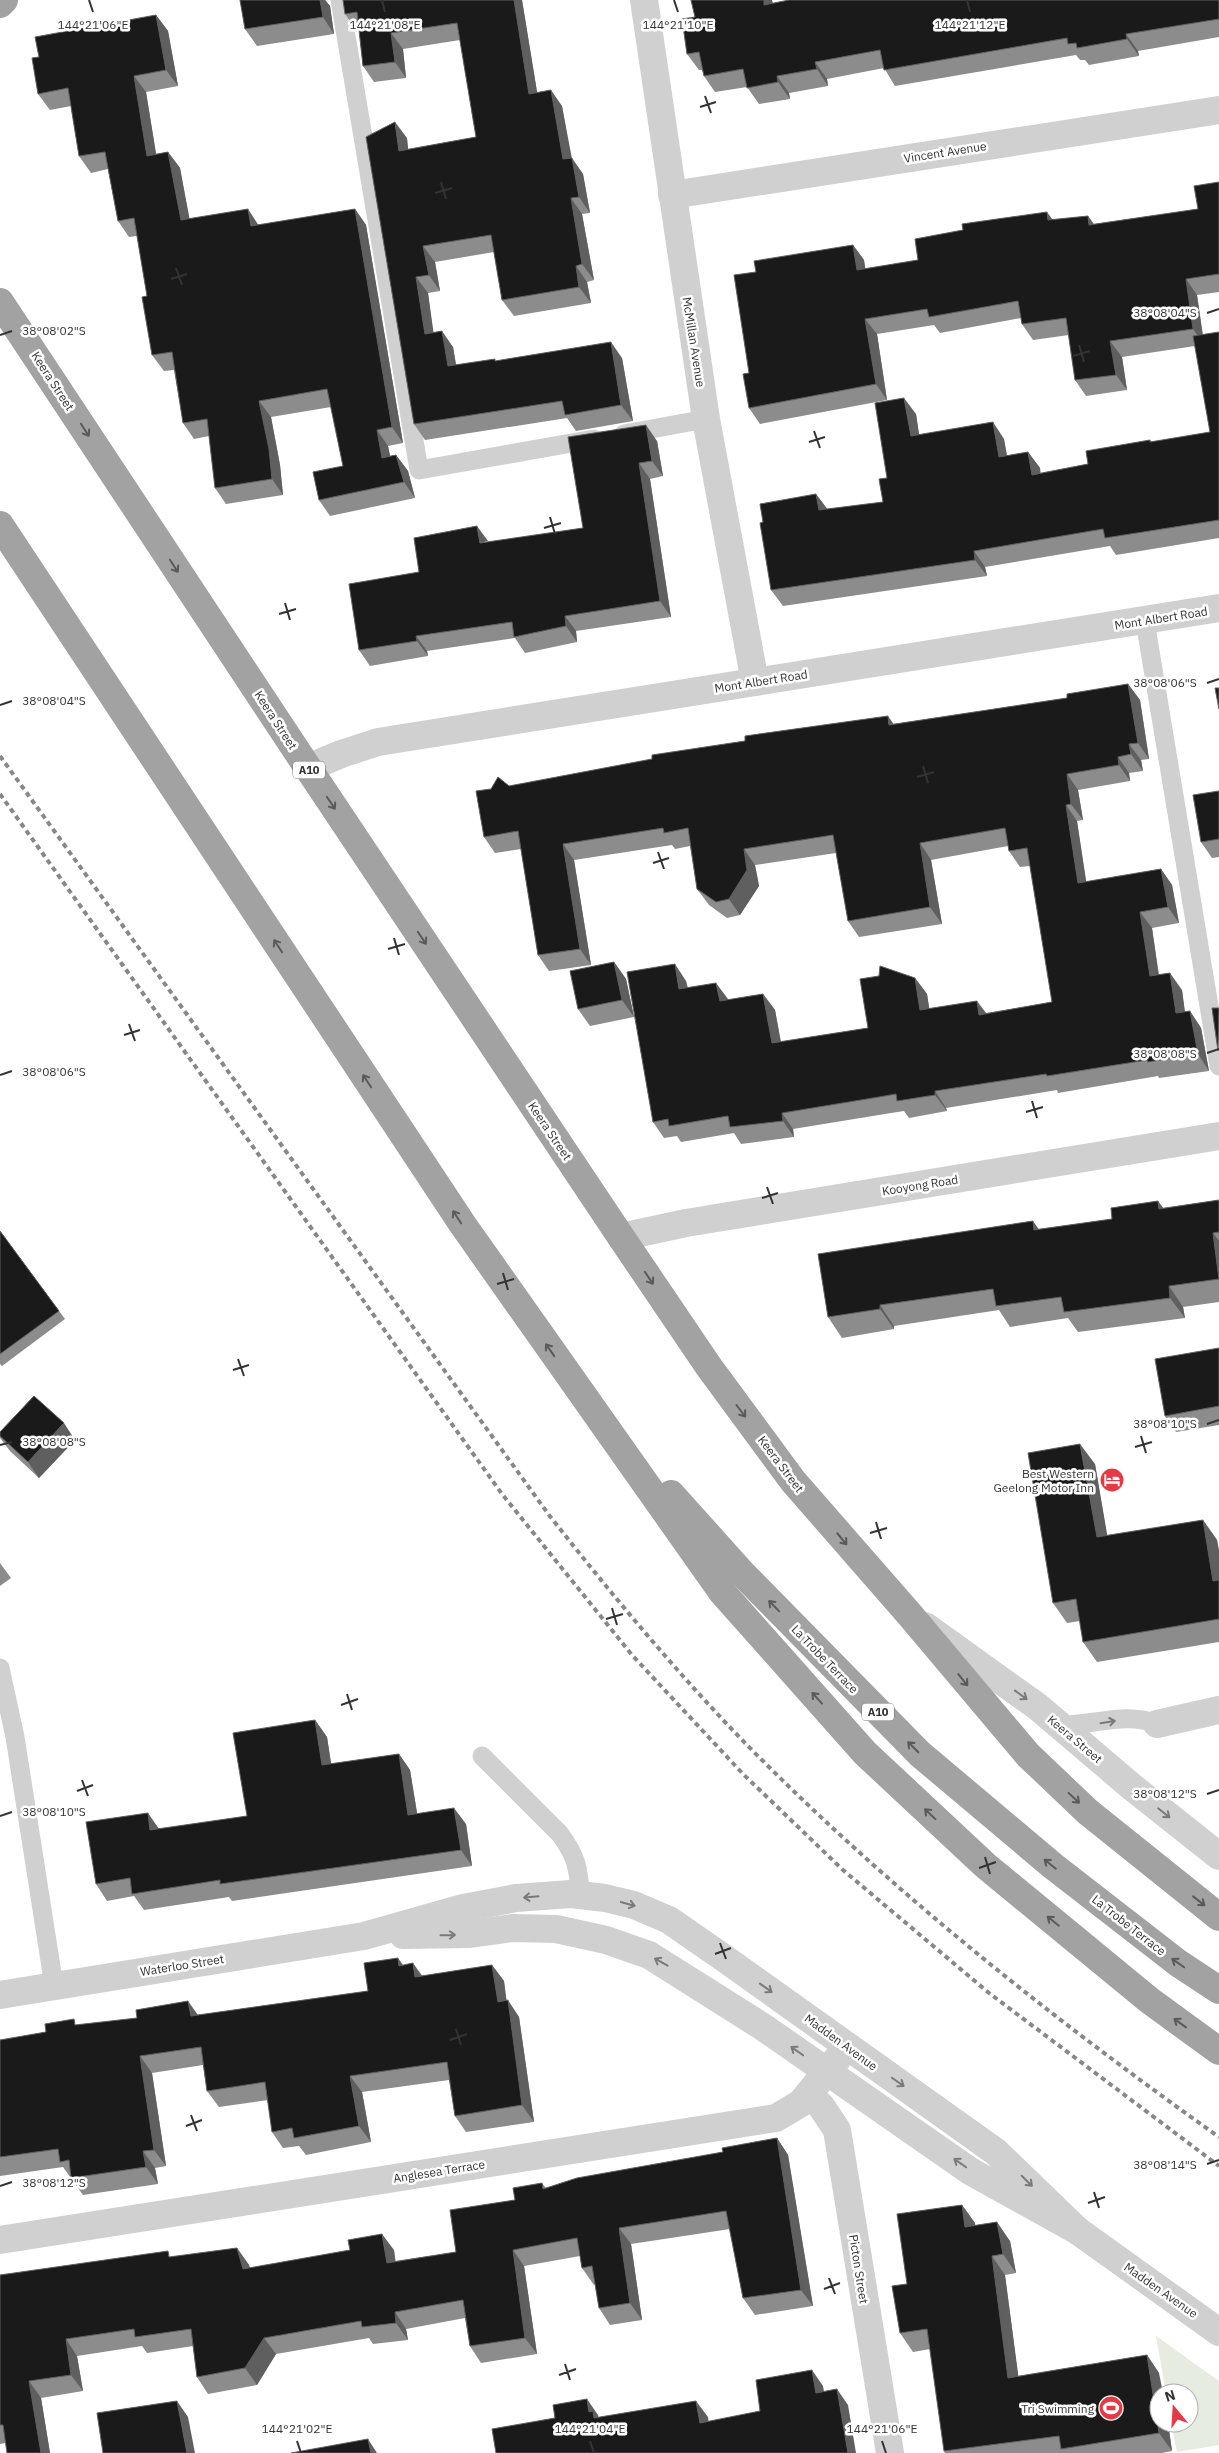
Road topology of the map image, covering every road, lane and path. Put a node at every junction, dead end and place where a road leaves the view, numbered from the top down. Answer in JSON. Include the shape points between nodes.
{"nodes":[{"id":1,"x":4,"y":0,"type":"edge"},
{"id":2,"x":340,"y":0,"type":"edge"},
{"id":3,"x":644,"y":0,"type":"edge"},
{"id":4,"x":0,"y":4,"type":"edge"},
{"id":5,"x":1219,"y":110,"type":"edge"},
{"id":6,"x":672,"y":195,"type":"junction"},
{"id":7,"x":0,"y":302,"type":"edge"},
{"id":8,"x":706,"y":419,"type":"junction"},
{"id":9,"x":0,"y":525,"type":"edge"},
{"id":10,"x":1219,"y":608,"type":"edge"},
{"id":11,"x":1145,"y":620,"type":"junction"},
{"id":12,"x":755,"y":682,"type":"junction"},
{"id":13,"x":308,"y":768,"type":"junction"},
{"id":14,"x":1219,"y":1066,"type":"edge"},
{"id":15,"x":1219,"y":1136,"type":"edge"},
{"id":16,"x":621,"y":1237,"type":"junction"},
{"id":17,"x":578,"y":1390,"type":"junction"},
{"id":18,"x":910,"y":1615,"type":"junction"},
{"id":19,"x":0,"y":1668,"type":"edge"},
{"id":20,"x":1219,"y":1710,"type":"edge"},
{"id":21,"x":1157,"y":1724,"type":"joint"},
{"id":22,"x":1060,"y":1725,"type":"junction"},
{"id":23,"x":482,"y":1756,"type":"dead end"},
{"id":24,"x":1219,"y":1856,"type":"edge"},
{"id":25,"x":580,"y":1894,"type":"junction"},
{"id":26,"x":1219,"y":1916,"type":"edge"},
{"id":27,"x":579,"y":1933,"type":"junction"},
{"id":28,"x":364,"y":1936,"type":"junction"},
{"id":29,"x":54,"y":1986,"type":"junction"},
{"id":30,"x":1219,"y":1990,"type":"edge"},
{"id":31,"x":0,"y":1995,"type":"edge"},
{"id":32,"x":847,"y":2046,"type":"junction"},
{"id":33,"x":1219,"y":2051,"type":"edge"},
{"id":34,"x":828,"y":2071,"type":"junction"},
{"id":35,"x":809,"y":2095,"type":"junction"},
{"id":36,"x":1078,"y":2232,"type":"junction"},
{"id":37,"x":0,"y":2240,"type":"edge"},
{"id":38,"x":1219,"y":2332,"type":"edge"},
{"id":39,"x":890,"y":2453,"type":"edge"}],
"edges":[{"from":1,"to":4,"type":"highway"},
{"from":2,"to":8,"type":"lane","via":[[419,470]]},
{"from":3,"to":6,"type":"street","name":"McMillan Avenue"},
{"from":5,"to":6,"type":"street","name":"Vincent Avenue"},
{"from":6,"to":8,"type":"street","name":"McMillan Avenue"},
{"from":7,"to":13,"type":"highway","name":"Keera Street","number":"A10","one_way":true},
{"from":8,"to":12,"type":"street","name":"McMillan Avenue"},
{"from":17,"to":9,"type":"highway","number":"A10","one_way":true,"via":[[463,1226]]},
{"from":10,"to":11,"type":"street","name":"Mont Albert Road"},
{"from":11,"to":12,"type":"street","name":"Mont Albert Road"},
{"from":11,"to":14,"type":"lane"},
{"from":12,"to":13,"type":"street","name":"Mont Albert Road","via":[[378,742]]},
{"from":13,"to":16,"type":"highway","name":"Keera Street","number":"A10","one_way":true},
{"from":15,"to":16,"type":"street","name":"Kooyong Road"},
{"from":16,"to":18,"type":"highway","name":"Keera Street","number":"A10","one_way":true,"via":[[709,1367],[793,1481]]},
{"from":30,"to":17,"type":"highway","name":"La Trobe Terrace","number":"A10","one_way":true,"via":[[1178,1963],[1053,1866],[920,1754],[740,1572]]},
{"from":33,"to":17,"type":"highway","one_way":true,"via":[[1149,2000],[986,1866],[865,1753],[722,1592]]},
{"from":18,"to":22,"type":"street","name":"Keera Street","one_way":true},
{"from":18,"to":26,"type":"highway","number":"A10","one_way":true,"via":[[1028,1755],[1088,1812]]},
{"from":19,"to":29,"type":"lane","via":[[15,1737]]},
{"from":20,"to":21,"type":"street"},
{"from":22,"to":21,"type":"lane","one_way":true,"via":[[1087,1725],[1133,1718]]},
{"from":22,"to":24,"type":"street","name":"Keera Street","one_way":true},
{"from":23,"to":25,"type":"lane","via":[[560,1834],[578,1867]]},
{"from":25,"to":27,"type":"street"},
{"from":25,"to":28,"type":"street","name":"Waterloo Street","one_way":true,"via":[[479,1904]]},
{"from":25,"to":32,"type":"street","name":"Madden Avenue","one_way":true,"via":[[634,1905],[668,1920]]},
{"from":28,"to":27,"type":"street","name":"Waterloo Street","one_way":true,"via":[[470,1934],[522,1928]]},
{"from":34,"to":27,"type":"street","name":"Madden Avenue","one_way":true,"via":[[669,1966],[631,1948]]},
{"from":28,"to":29,"type":"street","name":"Waterloo Street"},
{"from":29,"to":31,"type":"street","name":"Waterloo Street"},
{"from":32,"to":34,"type":"street","name":"Anglesea Terrace"},
{"from":32,"to":36,"type":"street","name":"Madden Avenue","one_way":true,"via":[[996,2152]]},
{"from":34,"to":35,"type":"street","name":"Anglesea Terrace"},
{"from":36,"to":34,"type":"street","name":"Madden Avenue","one_way":true,"via":[[970,2171]]},
{"from":35,"to":37,"type":"street","name":"Anglesea Terrace","via":[[787,2113],[764,2121]]},
{"from":35,"to":39,"type":"street","name":"Picton Street","via":[[821,2106],[836,2130]]},
{"from":36,"to":38,"type":"street","name":"Madden Avenue"}]}
